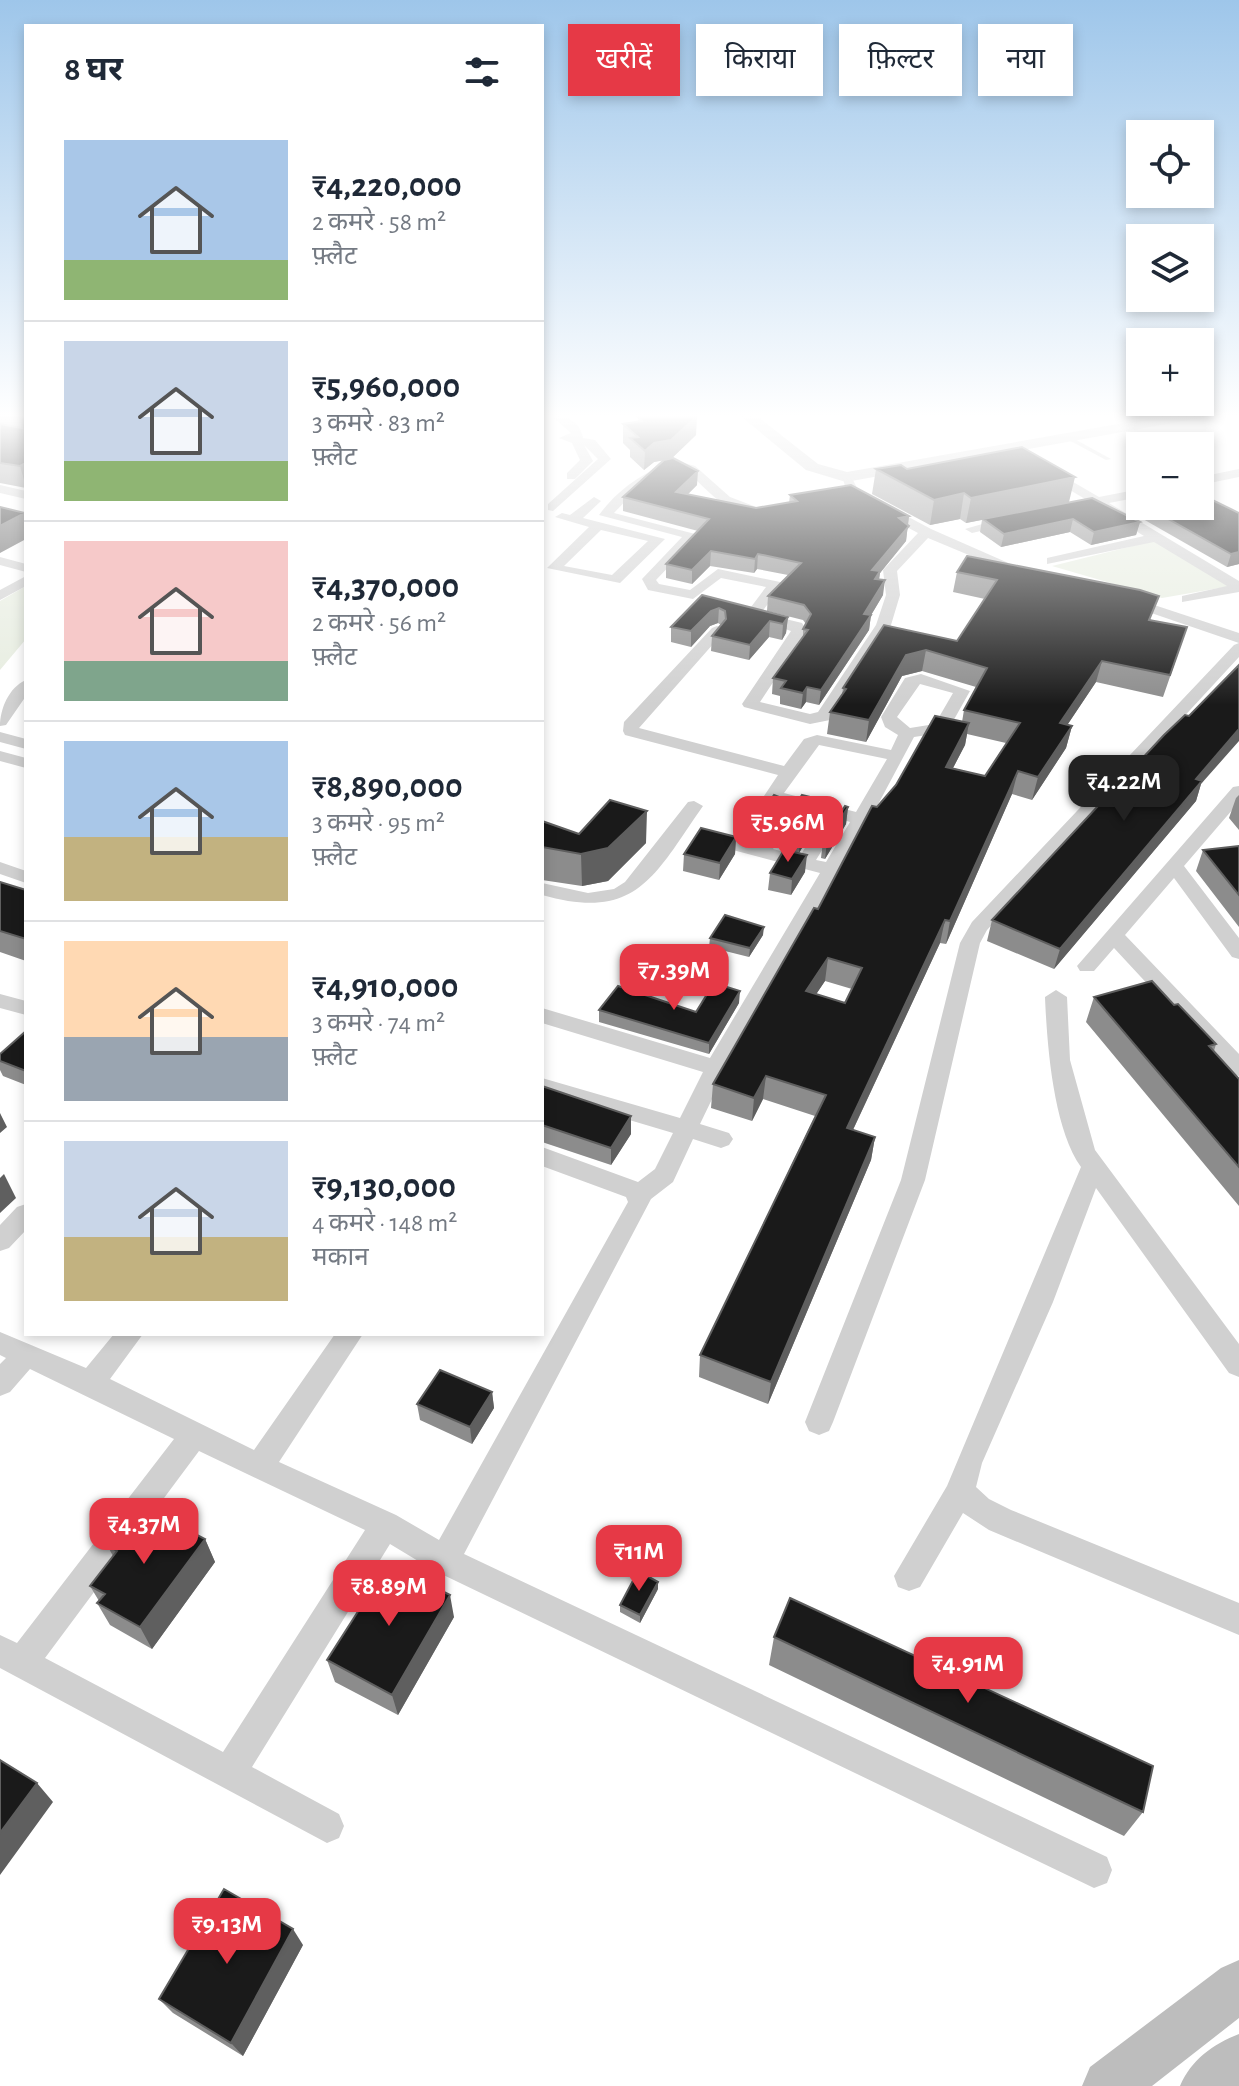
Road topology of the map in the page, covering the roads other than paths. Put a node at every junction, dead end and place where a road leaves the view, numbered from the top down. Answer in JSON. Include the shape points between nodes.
{"nodes":[{"id":1,"x":611,"y":510,"type":"edge"},
{"id":2,"x":891,"y":510,"type":"edge"},
{"id":3,"x":1112,"y":510,"type":"edge"},
{"id":4,"x":554,"y":514,"type":"edge"},
{"id":5,"x":1028,"y":516,"type":"edge"},
{"id":6,"x":598,"y":526,"type":"junction"},
{"id":7,"x":972,"y":529,"type":"dead end"},
{"id":8,"x":926,"y":532,"type":"junction"},
{"id":9,"x":1156,"y":537,"type":"junction"},
{"id":10,"x":0,"y":561,"type":"edge"},
{"id":11,"x":1052,"y":561,"type":"dead end"},
{"id":12,"x":24,"y":567,"type":"edge"},
{"id":13,"x":1042,"y":578,"type":"edge"},
{"id":14,"x":24,"y":581,"type":"edge"},
{"id":15,"x":1239,"y":587,"type":"edge"},
{"id":16,"x":1110,"y":595,"type":"edge"},
{"id":17,"x":0,"y":596,"type":"edge"},
{"id":18,"x":1187,"y":599,"type":"dead end"},
{"id":19,"x":717,"y":631,"type":"edge"},
{"id":20,"x":1239,"y":638,"type":"edge"},
{"id":21,"x":1239,"y":648,"type":"edge"},
{"id":22,"x":24,"y":688,"type":"edge"},
{"id":23,"x":0,"y":721,"type":"edge"},
{"id":24,"x":907,"y":733,"type":"dead end"},
{"id":25,"x":0,"y":737,"type":"edge"},
{"id":26,"x":24,"y":743,"type":"edge"},
{"id":27,"x":0,"y":756,"type":"edge"},
{"id":28,"x":896,"y":756,"type":"junction"},
{"id":29,"x":24,"y":762,"type":"edge"},
{"id":30,"x":788,"y":772,"type":"junction"},
{"id":31,"x":1239,"y":791,"type":"edge"},
{"id":32,"x":793,"y":803,"type":"junction"},
{"id":33,"x":694,"y":806,"type":"dead end"},
{"id":34,"x":835,"y":813,"type":"junction"},
{"id":35,"x":862,"y":819,"type":"junction"},
{"id":36,"x":704,"y":837,"type":"edge"},
{"id":37,"x":762,"y":851,"type":"junction"},
{"id":38,"x":805,"y":863,"type":"junction"},
{"id":39,"x":1174,"y":865,"type":"junction"},
{"id":40,"x":0,"y":868,"type":"edge"},
{"id":41,"x":833,"y":870,"type":"junction"},
{"id":42,"x":24,"y":876,"type":"edge"},
{"id":43,"x":544,"y":889,"type":"edge"},
{"id":44,"x":1115,"y":936,"type":"junction"},
{"id":45,"x":1239,"y":952,"type":"edge"},
{"id":46,"x":1087,"y":966,"type":"dead end"},
{"id":47,"x":1056,"y":997,"type":"dead end"},
{"id":48,"x":0,"y":1001,"type":"edge"},
{"id":49,"x":24,"y":1007,"type":"edge"},
{"id":50,"x":544,"y":1016,"type":"edge"},
{"id":51,"x":716,"y":1068,"type":"junction"},
{"id":52,"x":1239,"y":1068,"type":"edge"},
{"id":53,"x":544,"y":1087,"type":"edge"},
{"id":54,"x":687,"y":1129,"type":"junction"},
{"id":55,"x":721,"y":1139,"type":"dead end"},
{"id":56,"x":544,"y":1157,"type":"edge"},
{"id":57,"x":1093,"y":1166,"type":"junction"},
{"id":58,"x":639,"y":1195,"type":"junction"},
{"id":59,"x":24,"y":1216,"type":"edge"},
{"id":60,"x":0,"y":1241,"type":"edge"},
{"id":61,"x":128,"y":1336,"type":"edge"},
{"id":62,"x":349,"y":1336,"type":"edge"},
{"id":63,"x":12,"y":1349,"type":"edge"},
{"id":64,"x":1239,"y":1365,"type":"edge"},
{"id":65,"x":91,"y":1383,"type":"junction"},
{"id":66,"x":0,"y":1384,"type":"edge"},
{"id":67,"x":819,"y":1422,"type":"dead end"},
{"id":68,"x":195,"y":1434,"type":"junction"},
{"id":69,"x":259,"y":1467,"type":"junction"},
{"id":70,"x":960,"y":1491,"type":"junction"},
{"id":71,"x":385,"y":1525,"type":"junction"},
{"id":72,"x":444,"y":1560,"type":"junction"},
{"id":73,"x":909,"y":1576,"type":"dead end"},
{"id":74,"x":1239,"y":1619,"type":"edge"},
{"id":75,"x":11,"y":1657,"type":"edge"},
{"id":76,"x":228,"y":1774,"type":"junction"},
{"id":77,"x":327,"y":1826,"type":"dead end"},
{"id":78,"x":1094,"y":1870,"type":"dead end"},
{"id":79,"x":1239,"y":1986,"type":"edge"},
{"id":80,"x":1239,"y":2060,"type":"edge"},
{"id":81,"x":1109,"y":2086,"type":"edge"},
{"id":82,"x":1207,"y":2086,"type":"edge"}],
"edges":[{"from":1,"to":8,"type":"street","via":[[606,515],[692,535],[649,579],[653,587],[693,595],[718,573],[775,585],[752,615],[800,629],[750,704],[810,719],[824,716],[854,671],[892,599],[890,570]]},
{"from":2,"to":8,"type":"street"},
{"from":3,"to":9,"type":"street"},
{"from":4,"to":6,"type":"street"},
{"from":5,"to":7,"type":"street"},
{"from":6,"to":6,"type":"street","via":[[554,568],[615,580],[658,539]]},
{"from":8,"to":13,"type":"street"},
{"from":9,"to":11,"type":"street"},
{"from":9,"to":15,"type":"street"},
{"from":10,"to":12,"type":"street"},
{"from":14,"to":17,"type":"street"},
{"from":15,"to":18,"type":"street"},
{"from":16,"to":20,"type":"street"},
{"from":19,"to":30,"type":"street","via":[[629,729]]},
{"from":21,"to":67,"type":"street","via":[[974,935],[913,1180]]},
{"from":22,"to":23,"type":"street"},
{"from":24,"to":28,"type":"street"},
{"from":25,"to":26,"type":"street"},
{"from":27,"to":29,"type":"street"},
{"from":28,"to":30,"type":"street","via":[[817,740]]},
{"from":28,"to":35,"type":"street"},
{"from":30,"to":32,"type":"street","via":[[773,796]]},
{"from":31,"to":39,"type":"street"},
{"from":32,"to":34,"type":"street"},
{"from":32,"to":37,"type":"street"},
{"from":33,"to":43,"type":"street","via":[[622,893],[595,900]]},
{"from":34,"to":35,"type":"street"},
{"from":34,"to":38,"type":"street"},
{"from":35,"to":41,"type":"street"},
{"from":36,"to":37,"type":"street"},
{"from":37,"to":38,"type":"street"},
{"from":38,"to":41,"type":"street"},
{"from":39,"to":44,"type":"street"},
{"from":39,"to":45,"type":"street"},
{"from":40,"to":42,"type":"street"},
{"from":41,"to":51,"type":"street"},
{"from":44,"to":46,"type":"street"},
{"from":44,"to":52,"type":"street"},
{"from":47,"to":57,"type":"street","via":[[1054,1023],[1065,1093]]},
{"from":48,"to":49,"type":"street"},
{"from":50,"to":51,"type":"street"},
{"from":51,"to":54,"type":"street"},
{"from":53,"to":54,"type":"street"},
{"from":54,"to":55,"type":"street"},
{"from":54,"to":58,"type":"street","via":[[664,1175]]},
{"from":56,"to":58,"type":"street","via":[[621,1183]]},
{"from":57,"to":64,"type":"street"},
{"from":57,"to":70,"type":"street"},
{"from":58,"to":72,"type":"street","via":[[635,1215]]},
{"from":59,"to":60,"type":"street"},
{"from":61,"to":65,"type":"street"},
{"from":62,"to":69,"type":"street"},
{"from":63,"to":65,"type":"street"},
{"from":63,"to":66,"type":"street"},
{"from":65,"to":68,"type":"street"},
{"from":68,"to":69,"type":"street"},
{"from":68,"to":75,"type":"street"},
{"from":69,"to":71,"type":"street"},
{"from":70,"to":73,"type":"street"},
{"from":70,"to":74,"type":"street","via":[[1000,1520]]},
{"from":71,"to":72,"type":"street"},
{"from":71,"to":76,"type":"street"},
{"from":72,"to":78,"type":"street"},
{"from":75,"to":76,"type":"street"},
{"from":76,"to":77,"type":"street"},
{"from":79,"to":81,"type":"main road"},
{"from":80,"to":82,"type":"main road"}]}
